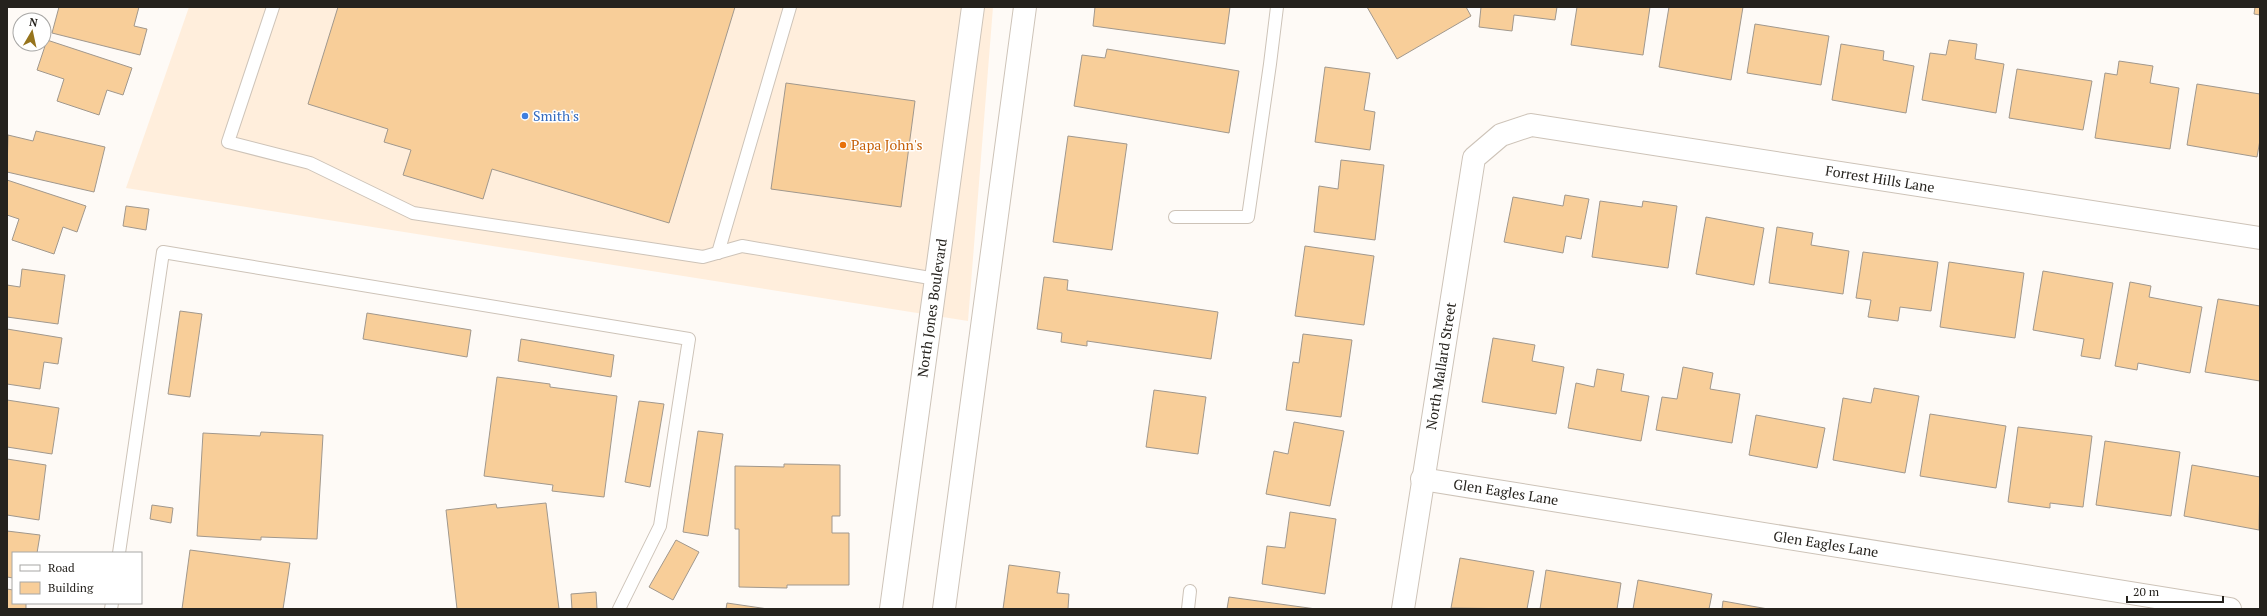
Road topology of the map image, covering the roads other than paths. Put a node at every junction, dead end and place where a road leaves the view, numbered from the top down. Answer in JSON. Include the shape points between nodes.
{"nodes":[{"id":1,"x":273,"y":7,"type":"edge"},
{"id":2,"x":790,"y":7,"type":"edge"},
{"id":3,"x":973,"y":7,"type":"edge"},
{"id":4,"x":1025,"y":7,"type":"edge"},
{"id":5,"x":1277,"y":7,"type":"edge"},
{"id":6,"x":1501,"y":135,"type":"joint"},
{"id":7,"x":1175,"y":217,"type":"dead end"},
{"id":8,"x":2260,"y":238,"type":"edge"},
{"id":9,"x":718,"y":253,"type":"junction"},
{"id":10,"x":936,"y":279,"type":"junction"},
{"id":11,"x":1422,"y":479,"type":"junction"},
{"id":12,"x":119,"y":552,"type":"edge"},
{"id":13,"x":1190,"y":591,"type":"dead end"},
{"id":14,"x":619,"y":609,"type":"edge"},
{"id":15,"x":891,"y":609,"type":"edge"},
{"id":16,"x":944,"y":609,"type":"edge"},
{"id":17,"x":1188,"y":609,"type":"edge"},
{"id":18,"x":1403,"y":609,"type":"edge"},
{"id":19,"x":2230,"y":609,"type":"edge"}],
"edges":[{"from":1,"to":9,"type":"lane","via":[[228,142],[310,163],[413,213],[703,257]]},
{"from":2,"to":9,"type":"lane"},
{"from":3,"to":10,"type":"street","name":"North Jones Boulevard"},
{"from":4,"to":16,"type":"street"},
{"from":5,"to":7,"type":"lane","via":[[1248,217]]},
{"from":6,"to":8,"type":"street","name":"Forrest Hills Lane","via":[[1531,125]]},
{"from":6,"to":11,"type":"street","name":"North Mallard Street","via":[[1474,158]]},
{"from":9,"to":10,"type":"lane","via":[[742,246]]},
{"from":10,"to":15,"type":"street","name":"North Jones Boulevard"},
{"from":11,"to":18,"type":"street","name":"North Mallard Street"},
{"from":11,"to":19,"type":"street","name":"Glen Eagles Lane"},
{"from":12,"to":14,"type":"lane","via":[[163,252],[688,339],[660,526]]},
{"from":13,"to":17,"type":"lane"}]}
